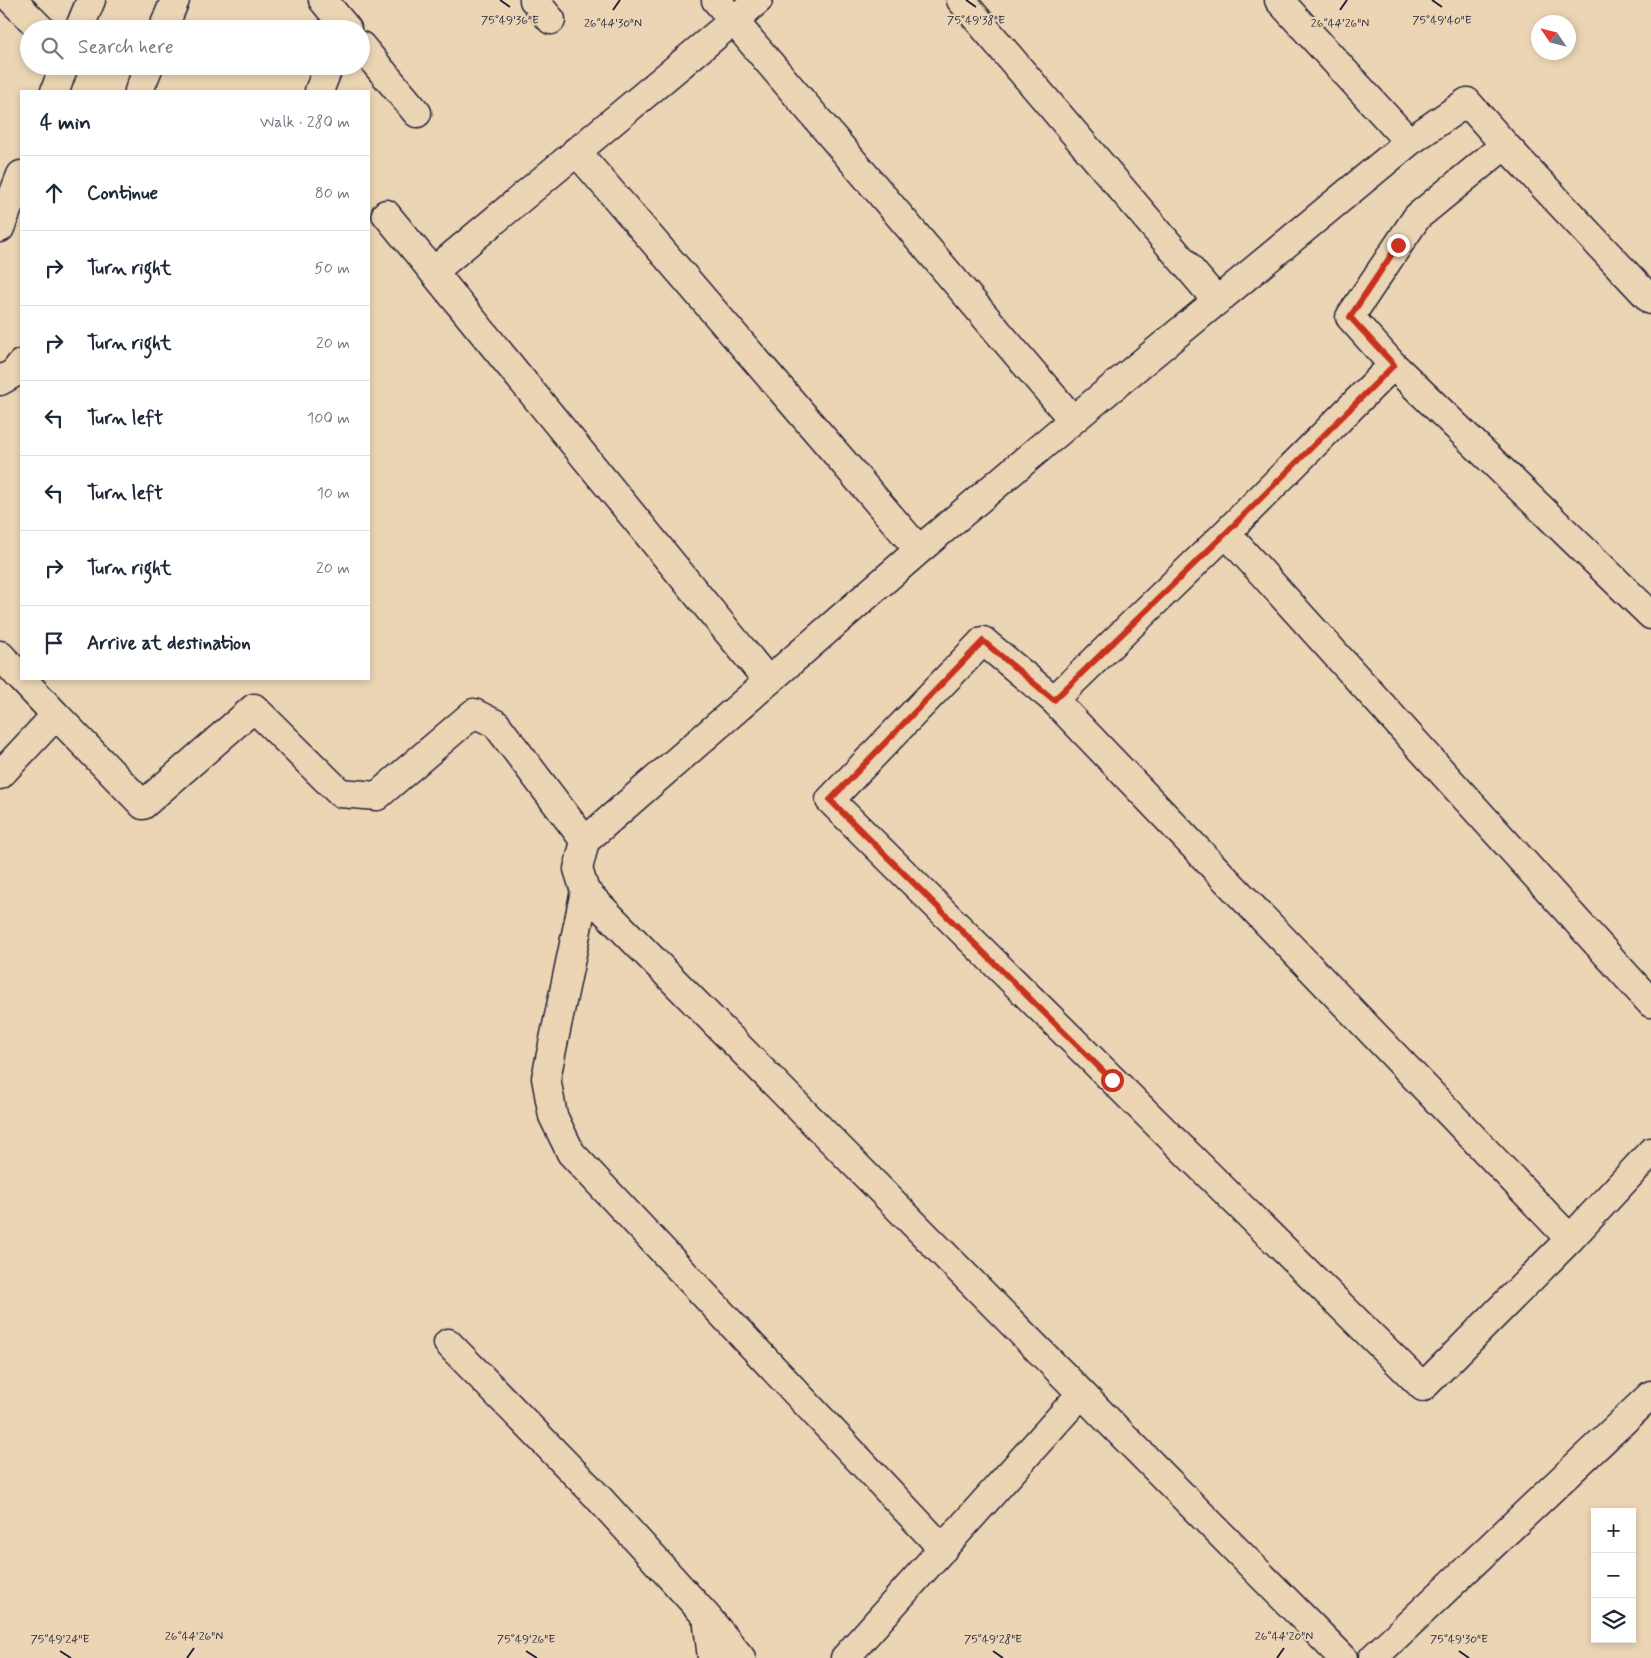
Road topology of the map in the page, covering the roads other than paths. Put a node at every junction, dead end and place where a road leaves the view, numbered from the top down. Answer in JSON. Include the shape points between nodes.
{"nodes":[{"id":1,"x":12,"y":0,"type":"edge"},
{"id":2,"x":91,"y":0,"type":"edge"},
{"id":3,"x":175,"y":0,"type":"edge"},
{"id":4,"x":323,"y":0,"type":"edge"},
{"id":5,"x":716,"y":0,"type":"edge"},
{"id":6,"x":758,"y":0,"type":"edge"},
{"id":7,"x":961,"y":0,"type":"edge"},
{"id":8,"x":1279,"y":0,"type":"edge"},
{"id":9,"x":32,"y":20,"type":"edge"},
{"id":10,"x":83,"y":20,"type":"edge"},
{"id":11,"x":167,"y":20,"type":"edge"},
{"id":12,"x":340,"y":20,"type":"edge"},
{"id":13,"x":733,"y":21,"type":"junction"},
{"id":14,"x":370,"y":57,"type":"edge"},
{"id":15,"x":60,"y":75,"type":"edge"},
{"id":16,"x":145,"y":75,"type":"edge"},
{"id":17,"x":325,"y":75,"type":"edge"},
{"id":18,"x":54,"y":90,"type":"edge"},
{"id":19,"x":139,"y":90,"type":"edge"},
{"id":20,"x":319,"y":90,"type":"edge"},
{"id":21,"x":417,"y":113,"type":"dead end"},
{"id":22,"x":1409,"y":142,"type":"junction"},
{"id":23,"x":1505,"y":145,"type":"junction"},
{"id":24,"x":576,"y":151,"type":"junction"},
{"id":25,"x":20,"y":177,"type":"edge"},
{"id":26,"x":3,"y":212,"type":"edge"},
{"id":27,"x":386,"y":214,"type":"dead end"},
{"id":28,"x":434,"y":271,"type":"junction"},
{"id":29,"x":1651,"y":300,"type":"edge"},
{"id":30,"x":1217,"y":301,"type":"junction"},
{"id":31,"x":20,"y":365,"type":"edge"},
{"id":32,"x":1394,"y":365,"type":"junction"},
{"id":33,"x":0,"y":381,"type":"edge"},
{"id":34,"x":1073,"y":420,"type":"junction"},
{"id":35,"x":1226,"y":533,"type":"junction"},
{"id":36,"x":919,"y":550,"type":"junction"},
{"id":37,"x":1651,"y":615,"type":"edge"},
{"id":38,"x":0,"y":655,"type":"edge"},
{"id":39,"x":20,"y":676,"type":"edge"},
{"id":40,"x":24,"y":680,"type":"edge"},
{"id":41,"x":768,"y":680,"type":"junction"},
{"id":42,"x":1054,"y":700,"type":"junction"},
{"id":43,"x":56,"y":715,"type":"junction"},
{"id":44,"x":0,"y":775,"type":"edge"},
{"id":45,"x":585,"y":841,"type":"junction"},
{"id":46,"x":585,"y":891,"type":"junction"},
{"id":47,"x":1651,"y":1003,"type":"edge"},
{"id":48,"x":1651,"y":1152,"type":"edge"},
{"id":49,"x":1570,"y":1239,"type":"junction"},
{"id":50,"x":448,"y":1343,"type":"dead end"},
{"id":51,"x":1081,"y":1394,"type":"junction"},
{"id":52,"x":1651,"y":1395,"type":"edge"},
{"id":53,"x":943,"y":1549,"type":"junction"},
{"id":54,"x":707,"y":1617,"type":"junction"},
{"id":55,"x":712,"y":1658,"type":"edge"},
{"id":56,"x":741,"y":1658,"type":"edge"},
{"id":57,"x":846,"y":1658,"type":"edge"},
{"id":58,"x":1343,"y":1658,"type":"edge"},
{"id":59,"x":1373,"y":1658,"type":"edge"}],
"edges":[{"from":1,"to":9,"type":"street"},
{"from":2,"to":10,"type":"street"},
{"from":3,"to":11,"type":"street"},
{"from":4,"to":12,"type":"street"},
{"from":5,"to":13,"type":"street"},
{"from":6,"to":13,"type":"street"},
{"from":7,"to":30,"type":"street"},
{"from":8,"to":22,"type":"street"},
{"from":13,"to":24,"type":"street"},
{"from":13,"to":34,"type":"street"},
{"from":14,"to":21,"type":"street"},
{"from":15,"to":18,"type":"street"},
{"from":16,"to":19,"type":"street"},
{"from":17,"to":20,"type":"street"},
{"from":22,"to":23,"type":"street","via":[[1467,102]]},
{"from":22,"to":30,"type":"street"},
{"from":23,"to":29,"type":"street"},
{"from":23,"to":32,"type":"street","via":[[1417,217],[1350,317]]},
{"from":24,"to":28,"type":"street"},
{"from":24,"to":36,"type":"street"},
{"from":25,"to":26,"type":"street"},
{"from":27,"to":28,"type":"street"},
{"from":28,"to":41,"type":"street"},
{"from":30,"to":34,"type":"street"},
{"from":31,"to":33,"type":"street"},
{"from":32,"to":35,"type":"street"},
{"from":32,"to":37,"type":"street"},
{"from":34,"to":36,"type":"street"},
{"from":35,"to":42,"type":"street"},
{"from":35,"to":47,"type":"street"},
{"from":36,"to":41,"type":"street"},
{"from":38,"to":39,"type":"street"},
{"from":40,"to":43,"type":"street"},
{"from":41,"to":45,"type":"street"},
{"from":42,"to":49,"type":"street"},
{"from":42,"to":49,"type":"street","via":[[983,641],[830,800],[1423,1387]]},
{"from":43,"to":44,"type":"street"},
{"from":43,"to":45,"type":"street","via":[[143,805],[254,708],[340,793],[377,796],[474,713],[496,724]]},
{"from":45,"to":46,"type":"street","via":[[578,869]]},
{"from":46,"to":51,"type":"street"},
{"from":46,"to":53,"type":"street","via":[[546,1078],[552,1116],[571,1153]]},
{"from":48,"to":49,"type":"street"},
{"from":50,"to":54,"type":"street"},
{"from":51,"to":53,"type":"street"},
{"from":51,"to":58,"type":"street"},
{"from":52,"to":59,"type":"street"},
{"from":53,"to":57,"type":"street"},
{"from":54,"to":55,"type":"street"},
{"from":54,"to":56,"type":"street"}]}
